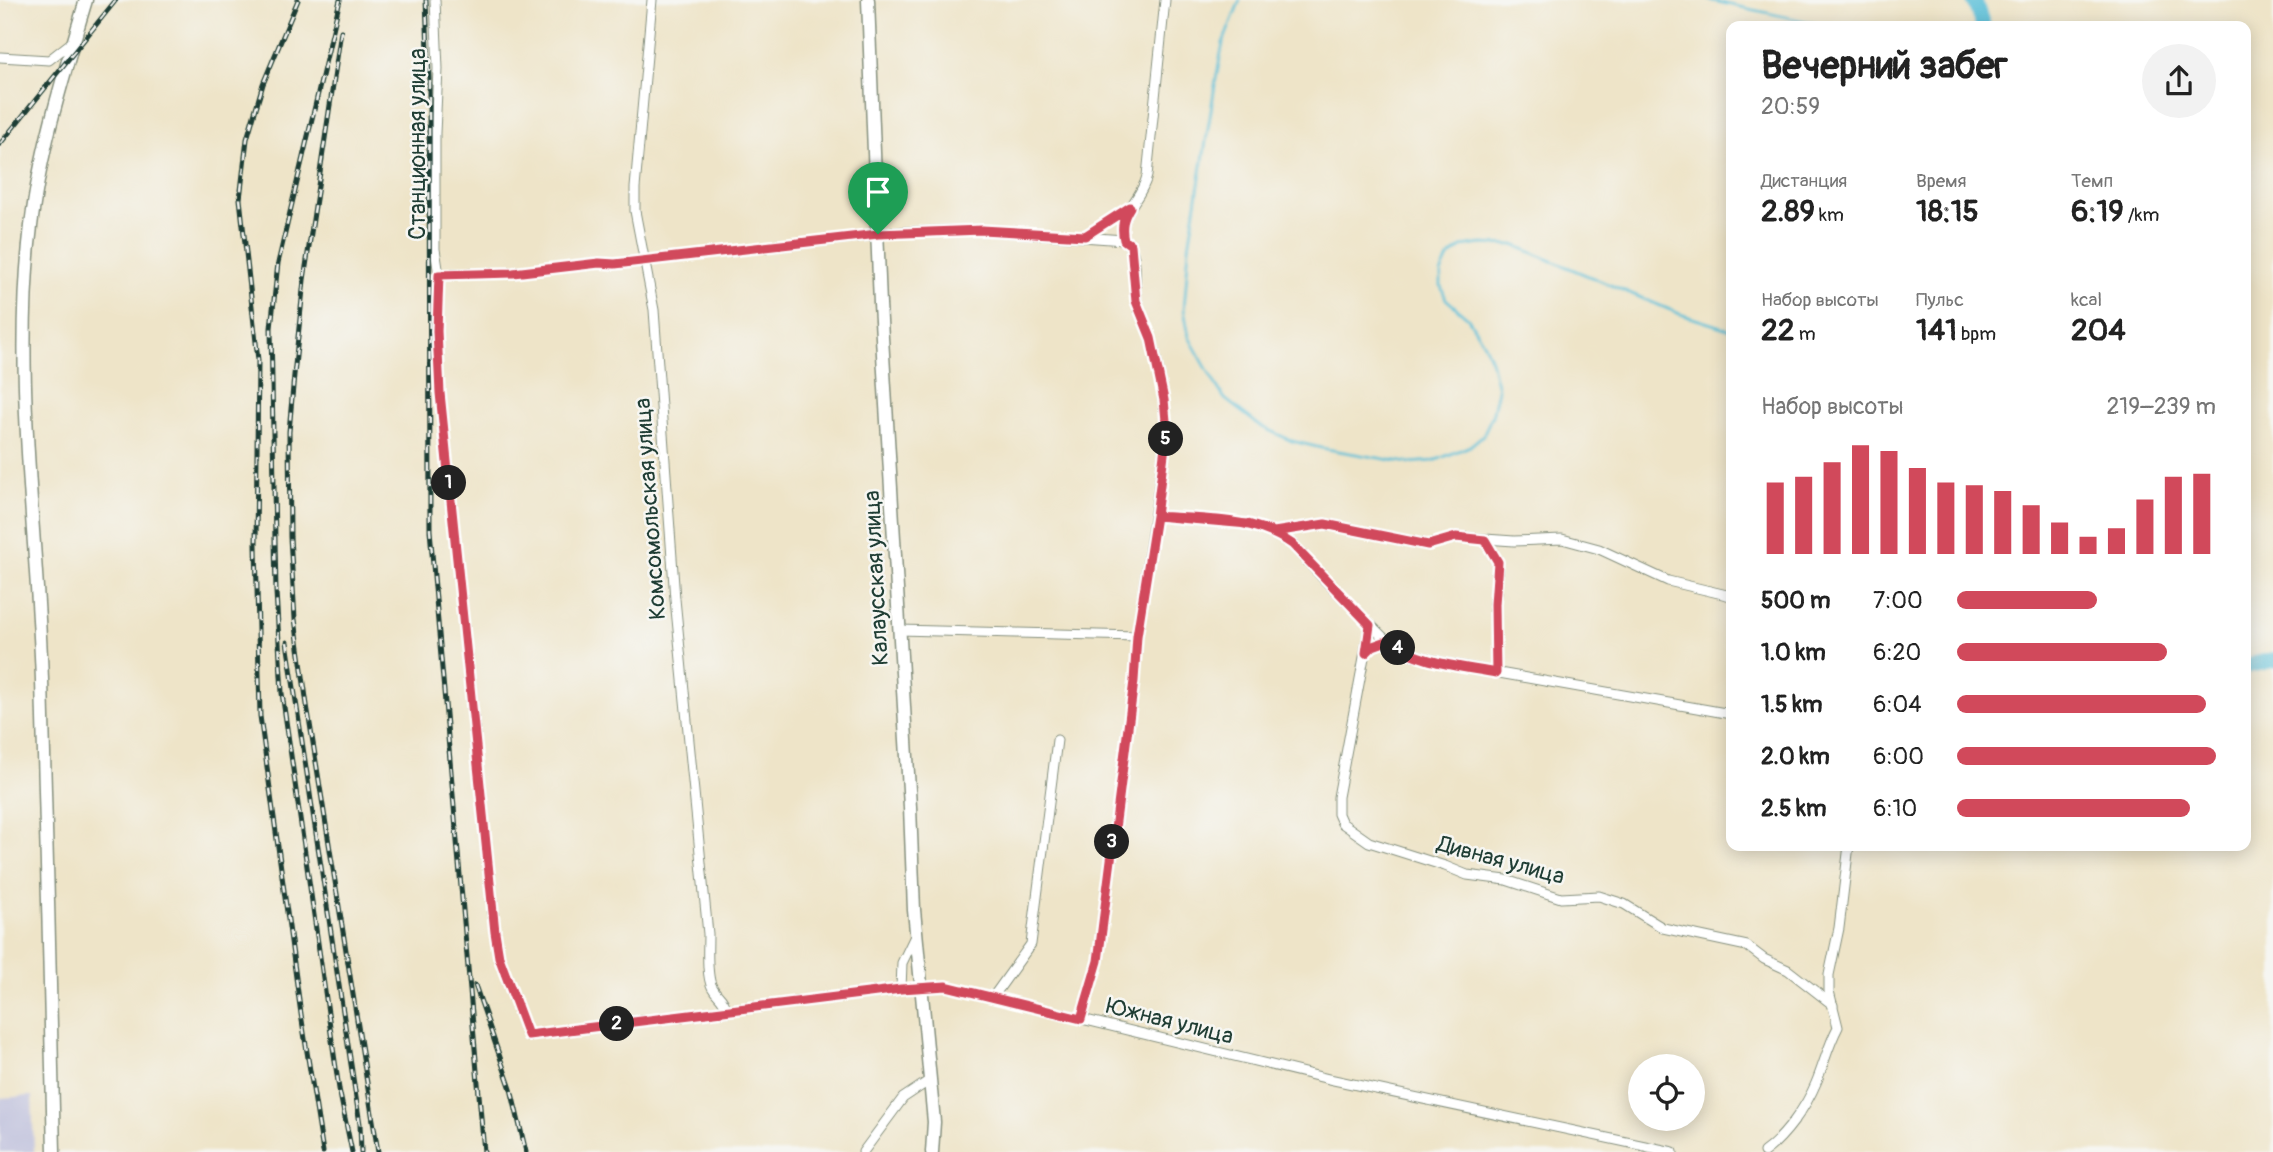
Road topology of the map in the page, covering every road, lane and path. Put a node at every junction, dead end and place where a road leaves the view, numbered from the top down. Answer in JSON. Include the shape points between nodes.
{"nodes":[{"id":1,"x":86,"y":0,"type":"edge"},
{"id":2,"x":435,"y":0,"type":"edge"},
{"id":3,"x":652,"y":0,"type":"edge"},
{"id":4,"x":868,"y":0,"type":"edge"},
{"id":5,"x":1165,"y":0,"type":"edge"},
{"id":6,"x":75,"y":40,"type":"junction"},
{"id":7,"x":0,"y":57,"type":"edge"},
{"id":8,"x":1130,"y":207,"type":"junction"},
{"id":9,"x":878,"y":234,"type":"junction"},
{"id":10,"x":1085,"y":236,"type":"junction"},
{"id":11,"x":1124,"y":240,"type":"junction"},
{"id":12,"x":645,"y":260,"type":"junction"},
{"id":13,"x":439,"y":275,"type":"junction"},
{"id":14,"x":1156,"y":516,"type":"junction"},
{"id":15,"x":1274,"y":532,"type":"junction"},
{"id":16,"x":1485,"y":540,"type":"junction"},
{"id":17,"x":1726,"y":595,"type":"edge"},
{"id":18,"x":1370,"y":625,"type":"junction"},
{"id":19,"x":900,"y":630,"type":"junction"},
{"id":20,"x":1137,"y":636,"type":"junction"},
{"id":21,"x":1387,"y":641,"type":"junction"},
{"id":22,"x":1366,"y":653,"type":"junction"},
{"id":23,"x":1496,"y":673,"type":"junction"},
{"id":24,"x":1726,"y":713,"type":"edge"},
{"id":25,"x":1057,"y":740,"type":"dead end"},
{"id":26,"x":1848,"y":851,"type":"edge"},
{"id":27,"x":917,"y":933,"type":"junction"},
{"id":28,"x":923,"y":987,"type":"junction"},
{"id":29,"x":901,"y":989,"type":"junction"},
{"id":30,"x":993,"y":997,"type":"junction"},
{"id":31,"x":1833,"y":1005,"type":"junction"},
{"id":32,"x":727,"y":1012,"type":"junction"},
{"id":33,"x":1081,"y":1019,"type":"junction"},
{"id":34,"x":528,"y":1035,"type":"joint"},
{"id":35,"x":930,"y":1080,"type":"junction"},
{"id":36,"x":54,"y":1152,"type":"edge"},
{"id":37,"x":863,"y":1152,"type":"edge"},
{"id":38,"x":932,"y":1152,"type":"edge"},
{"id":39,"x":1673,"y":1152,"type":"edge"},
{"id":40,"x":1764,"y":1152,"type":"edge"}],
"edges":[{"from":1,"to":6,"type":"street"},
{"from":2,"to":13,"type":"street","name":"Станционная улица","via":[[435,249]]},
{"from":3,"to":12,"type":"street","name":"Комсомольская улица","via":[[635,188]]},
{"from":4,"to":9,"type":"street","name":"Калаусская улица"},
{"from":5,"to":8,"type":"street","via":[[1147,176]]},
{"from":6,"to":7,"type":"street","via":[[49,60]]},
{"from":6,"to":36,"type":"street","via":[[47,144],[31,224],[27,275]]},
{"from":8,"to":10,"type":"street"},
{"from":8,"to":11,"type":"street","via":[[1122,223]]},
{"from":9,"to":10,"type":"street","via":[[982,230]]},
{"from":9,"to":12,"type":"street"},
{"from":9,"to":19,"type":"street","name":"Калаусская улица"},
{"from":10,"to":11,"type":"street"},
{"from":11,"to":14,"type":"street","via":[[1133,253],[1136,301],[1151,338],[1164,400],[1167,431]]},
{"from":12,"to":13,"type":"street"},
{"from":12,"to":32,"type":"street","name":"Комсомольская улица","via":[[654,310],[709,962],[712,987],[724,1000]]},
{"from":13,"to":34,"type":"street","name":"Станционная улица","via":[[440,393],[495,932],[499,957]]},
{"from":14,"to":15,"type":"street","via":[[1248,524]]},
{"from":14,"to":20,"type":"street"},
{"from":15,"to":16,"type":"street","via":[[1325,524],[1428,545],[1456,537]]},
{"from":15,"to":18,"type":"street","via":[[1292,544]]},
{"from":16,"to":17,"type":"street","via":[[1573,540],[1668,580]]},
{"from":16,"to":23,"type":"street","via":[[1498,562]]},
{"from":18,"to":21,"type":"street"},
{"from":18,"to":22,"type":"street","name":"Дивная улица"},
{"from":19,"to":20,"type":"street"},
{"from":19,"to":27,"type":"street","name":"Калаусская улица"},
{"from":20,"to":33,"type":"street","via":[[1098,961]]},
{"from":21,"to":22,"type":"street"},
{"from":21,"to":23,"type":"street","via":[[1424,658]]},
{"from":22,"to":31,"type":"street","name":"Дивная улица","via":[[1338,797],[1338,814],[1346,827],[1369,842],[1467,876],[1506,880],[1561,898],[1599,896],[1624,904],[1663,928],[1747,946]]},
{"from":23,"to":24,"type":"street"},
{"from":25,"to":30,"type":"street","via":[[1031,944]]},
{"from":26,"to":31,"type":"street","via":[[1829,975]]},
{"from":27,"to":28,"type":"street","name":"Калаусская улица"},
{"from":27,"to":29,"type":"street","via":[[902,963]]},
{"from":28,"to":29,"type":"street","name":"Южная улица"},
{"from":28,"to":30,"type":"street","name":"Южная улица","via":[[946,986]]},
{"from":28,"to":35,"type":"street","name":"Калаусская улица"},
{"from":29,"to":32,"type":"street","name":"Южная улица"},
{"from":30,"to":33,"type":"street","name":"Южная улица"},
{"from":31,"to":40,"type":"street","via":[[1838,1027],[1816,1083],[1784,1135]]},
{"from":32,"to":34,"type":"street","name":"Южная улица"},
{"from":33,"to":39,"type":"street","name":"Южная улица","via":[[1329,1079]]},
{"from":35,"to":37,"type":"street","via":[[903,1098]]},
{"from":35,"to":38,"type":"street","name":"Калаусская улица"}]}
